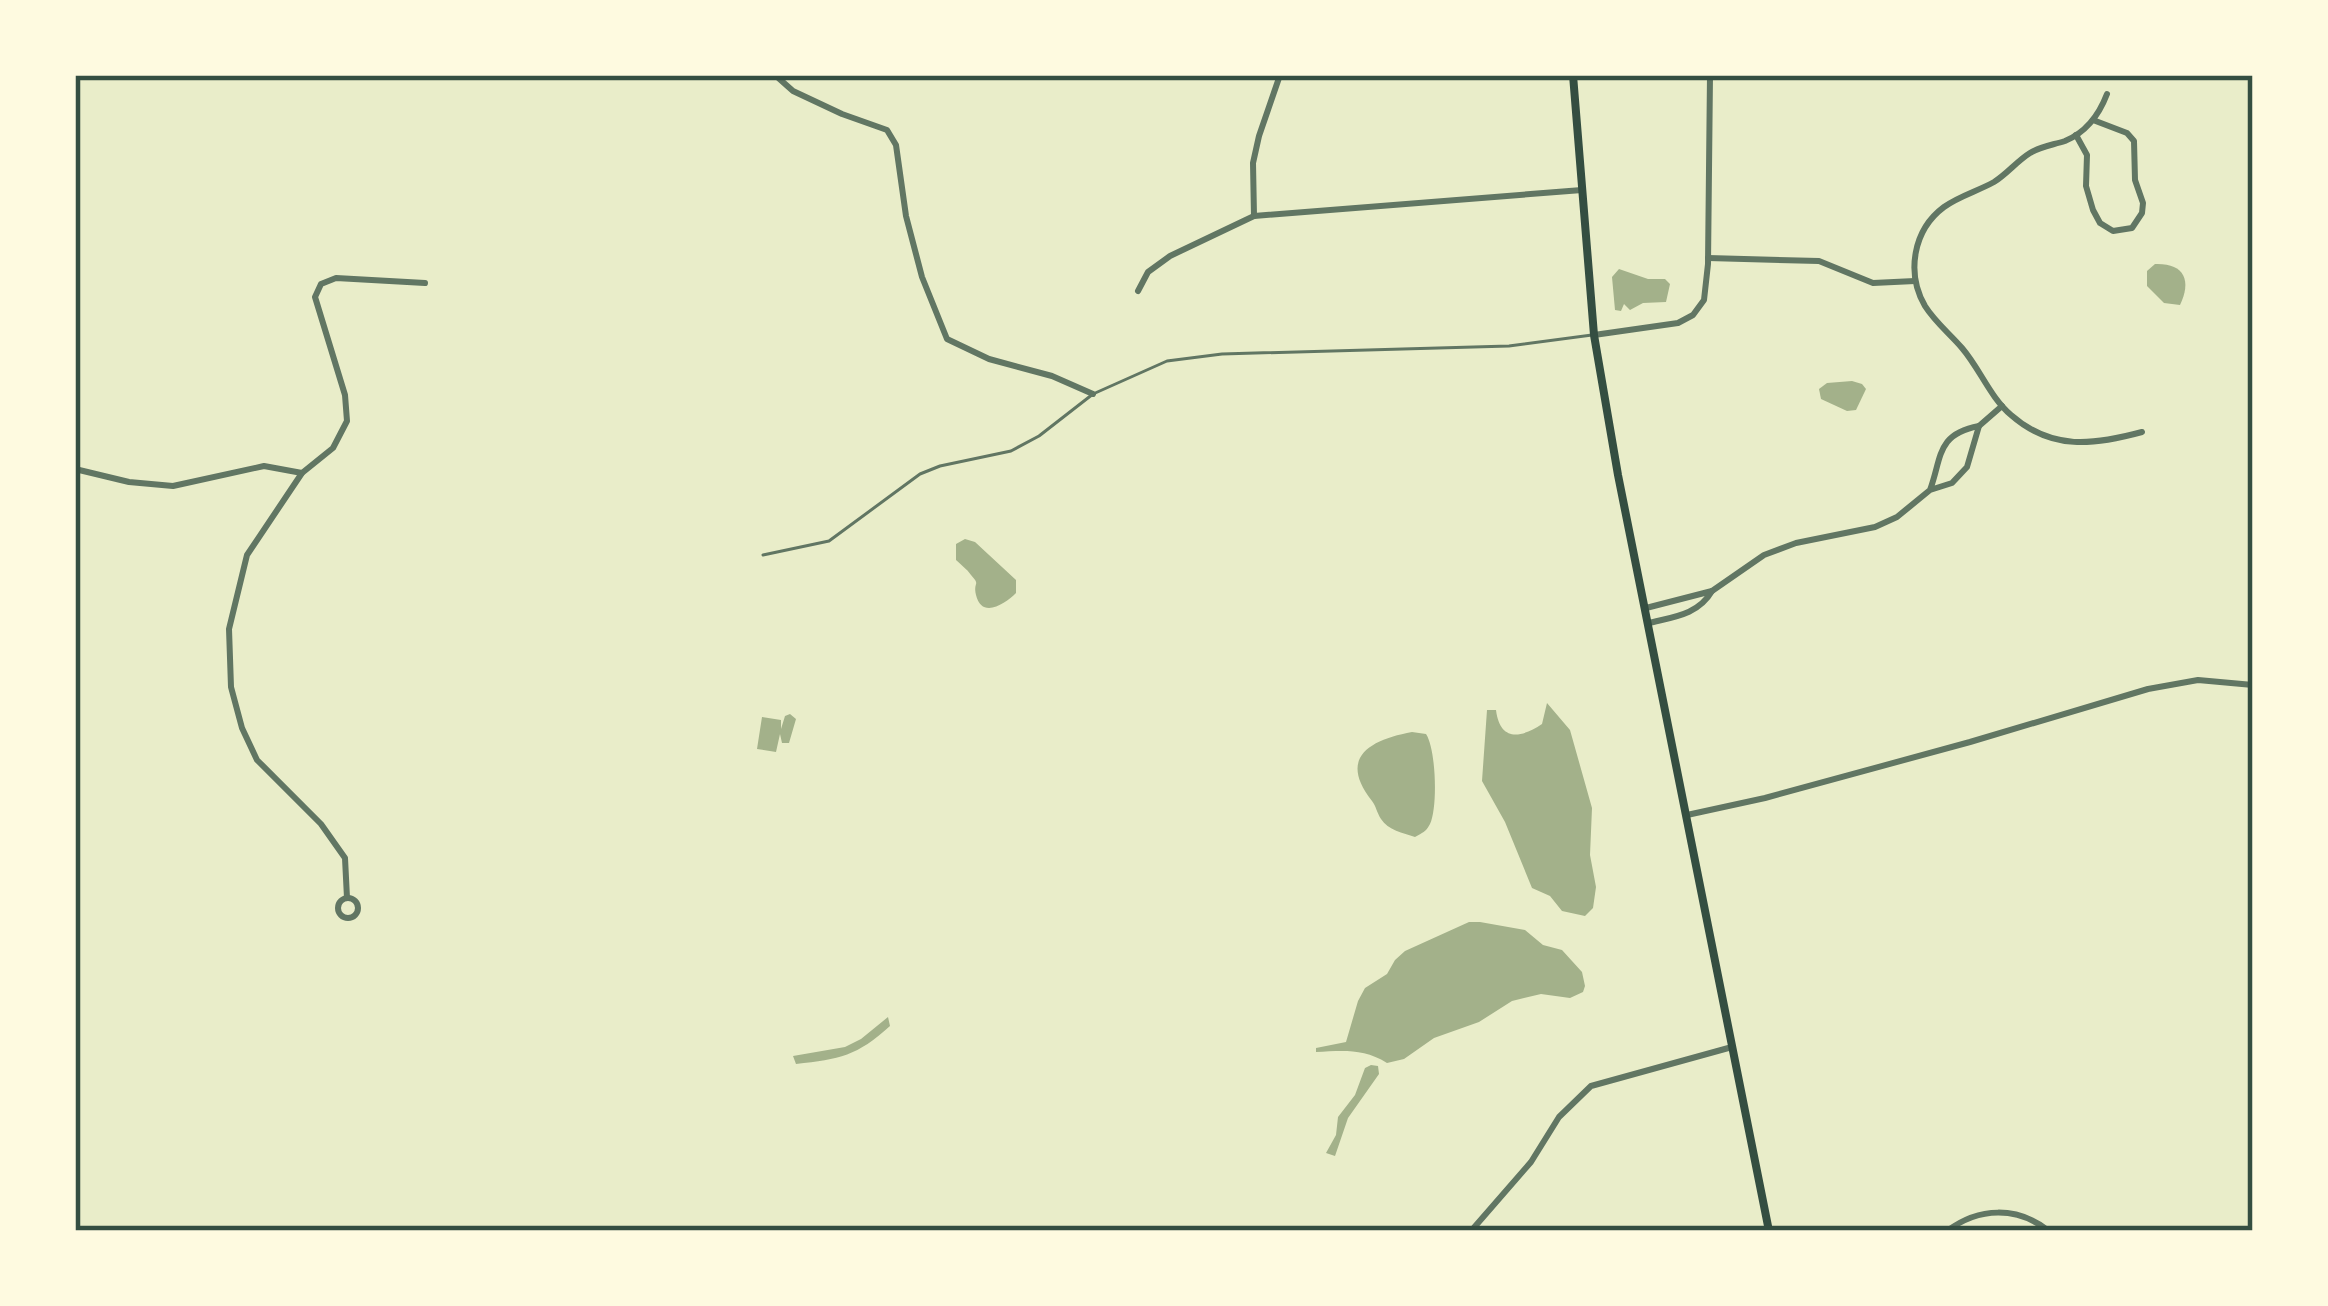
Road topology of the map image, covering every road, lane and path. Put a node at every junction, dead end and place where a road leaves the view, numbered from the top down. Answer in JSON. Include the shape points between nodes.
{"nodes":[{"id":1,"x":775,"y":75,"type":"edge"},
{"id":2,"x":1280,"y":75,"type":"edge"},
{"id":3,"x":1573,"y":75,"type":"edge"},
{"id":4,"x":1710,"y":75,"type":"edge"},
{"id":5,"x":2107,"y":94,"type":"dead end"},
{"id":6,"x":2093,"y":120,"type":"junction"},
{"id":7,"x":2076,"y":135,"type":"junction"},
{"id":8,"x":1582,"y":190,"type":"junction"},
{"id":9,"x":1254,"y":216,"type":"junction"},
{"id":10,"x":1708,"y":258,"type":"junction"},
{"id":11,"x":1916,"y":281,"type":"junction"},
{"id":12,"x":425,"y":283,"type":"dead end"},
{"id":13,"x":1138,"y":291,"type":"dead end"},
{"id":14,"x":1594,"y":335,"type":"junction"},
{"id":15,"x":1093,"y":394,"type":"junction"},
{"id":16,"x":2002,"y":406,"type":"junction"},
{"id":17,"x":1978,"y":426,"type":"junction"},
{"id":18,"x":2142,"y":432,"type":"dead end"},
{"id":19,"x":75,"y":470,"type":"edge"},
{"id":20,"x":302,"y":473,"type":"junction"},
{"id":21,"x":1930,"y":490,"type":"junction"},
{"id":22,"x":763,"y":555,"type":"dead end"},
{"id":23,"x":1712,"y":591,"type":"junction"},
{"id":24,"x":1646,"y":608,"type":"junction"},
{"id":25,"x":1648,"y":623,"type":"junction"},
{"id":26,"x":2253,"y":685,"type":"edge"},
{"id":27,"x":1687,"y":815,"type":"junction"},
{"id":28,"x":347,"y":898,"type":"dead end"},
{"id":29,"x":1732,"y":1047,"type":"junction"},
{"id":30,"x":1471,"y":1231,"type":"edge"},
{"id":31,"x":1768,"y":1231,"type":"edge"},
{"id":32,"x":1947,"y":1231,"type":"edge"},
{"id":33,"x":2049,"y":1231,"type":"edge"}],
"edges":[{"from":1,"to":15,"type":"street","via":[[793,91],[887,130],[922,277],[947,339]]},
{"from":2,"to":9,"type":"street","via":[[1253,163]]},
{"from":3,"to":8,"type":"main road"},
{"from":4,"to":10,"type":"street"},
{"from":5,"to":6,"type":"street"},
{"from":6,"to":7,"type":"street"},
{"from":6,"to":7,"type":"street","via":[[2134,141],[2144,208],[2132,228],[2113,231],[2098,220]]},
{"from":7,"to":11,"type":"street","via":[[2034,151],[1940,210],[1918,243]]},
{"from":8,"to":9,"type":"street"},
{"from":8,"to":14,"type":"main road"},
{"from":9,"to":13,"type":"street","via":[[1170,256]]},
{"from":10,"to":11,"type":"street","via":[[1819,261],[1873,283]]},
{"from":10,"to":14,"type":"street","via":[[1704,300],[1690,317]]},
{"from":11,"to":16,"type":"street","via":[[1930,313]]},
{"from":12,"to":20,"type":"street","via":[[321,284],[314,297],[347,421],[333,448]]},
{"from":14,"to":15,"type":"lane","via":[[1509,346],[1189,356]]},
{"from":14,"to":24,"type":"main road"},
{"from":15,"to":22,"type":"lane","via":[[1011,451],[911,479],[829,541]]},
{"from":16,"to":17,"type":"street"},
{"from":16,"to":18,"type":"street","via":[[2063,441]]},
{"from":17,"to":21,"type":"street","via":[[1947,442]]},
{"from":17,"to":21,"type":"street","via":[[1964,472]]},
{"from":19,"to":20,"type":"street","via":[[173,486],[264,466]]},
{"from":20,"to":28,"type":"street","via":[[247,555],[229,629],[231,687],[257,760],[345,857]]},
{"from":21,"to":23,"type":"street","via":[[1881,525],[1764,555]]},
{"from":23,"to":24,"type":"street"},
{"from":23,"to":25,"type":"street","via":[[1691,612]]},
{"from":24,"to":25,"type":"main road"},
{"from":25,"to":27,"type":"main road"},
{"from":26,"to":27,"type":"street","via":[[2198,680],[2148,689]]},
{"from":27,"to":29,"type":"main road"},
{"from":29,"to":30,"type":"street","via":[[1591,1086]]},
{"from":29,"to":31,"type":"main road"},
{"from":32,"to":33,"type":"street","via":[[1996,1212]]}]}
